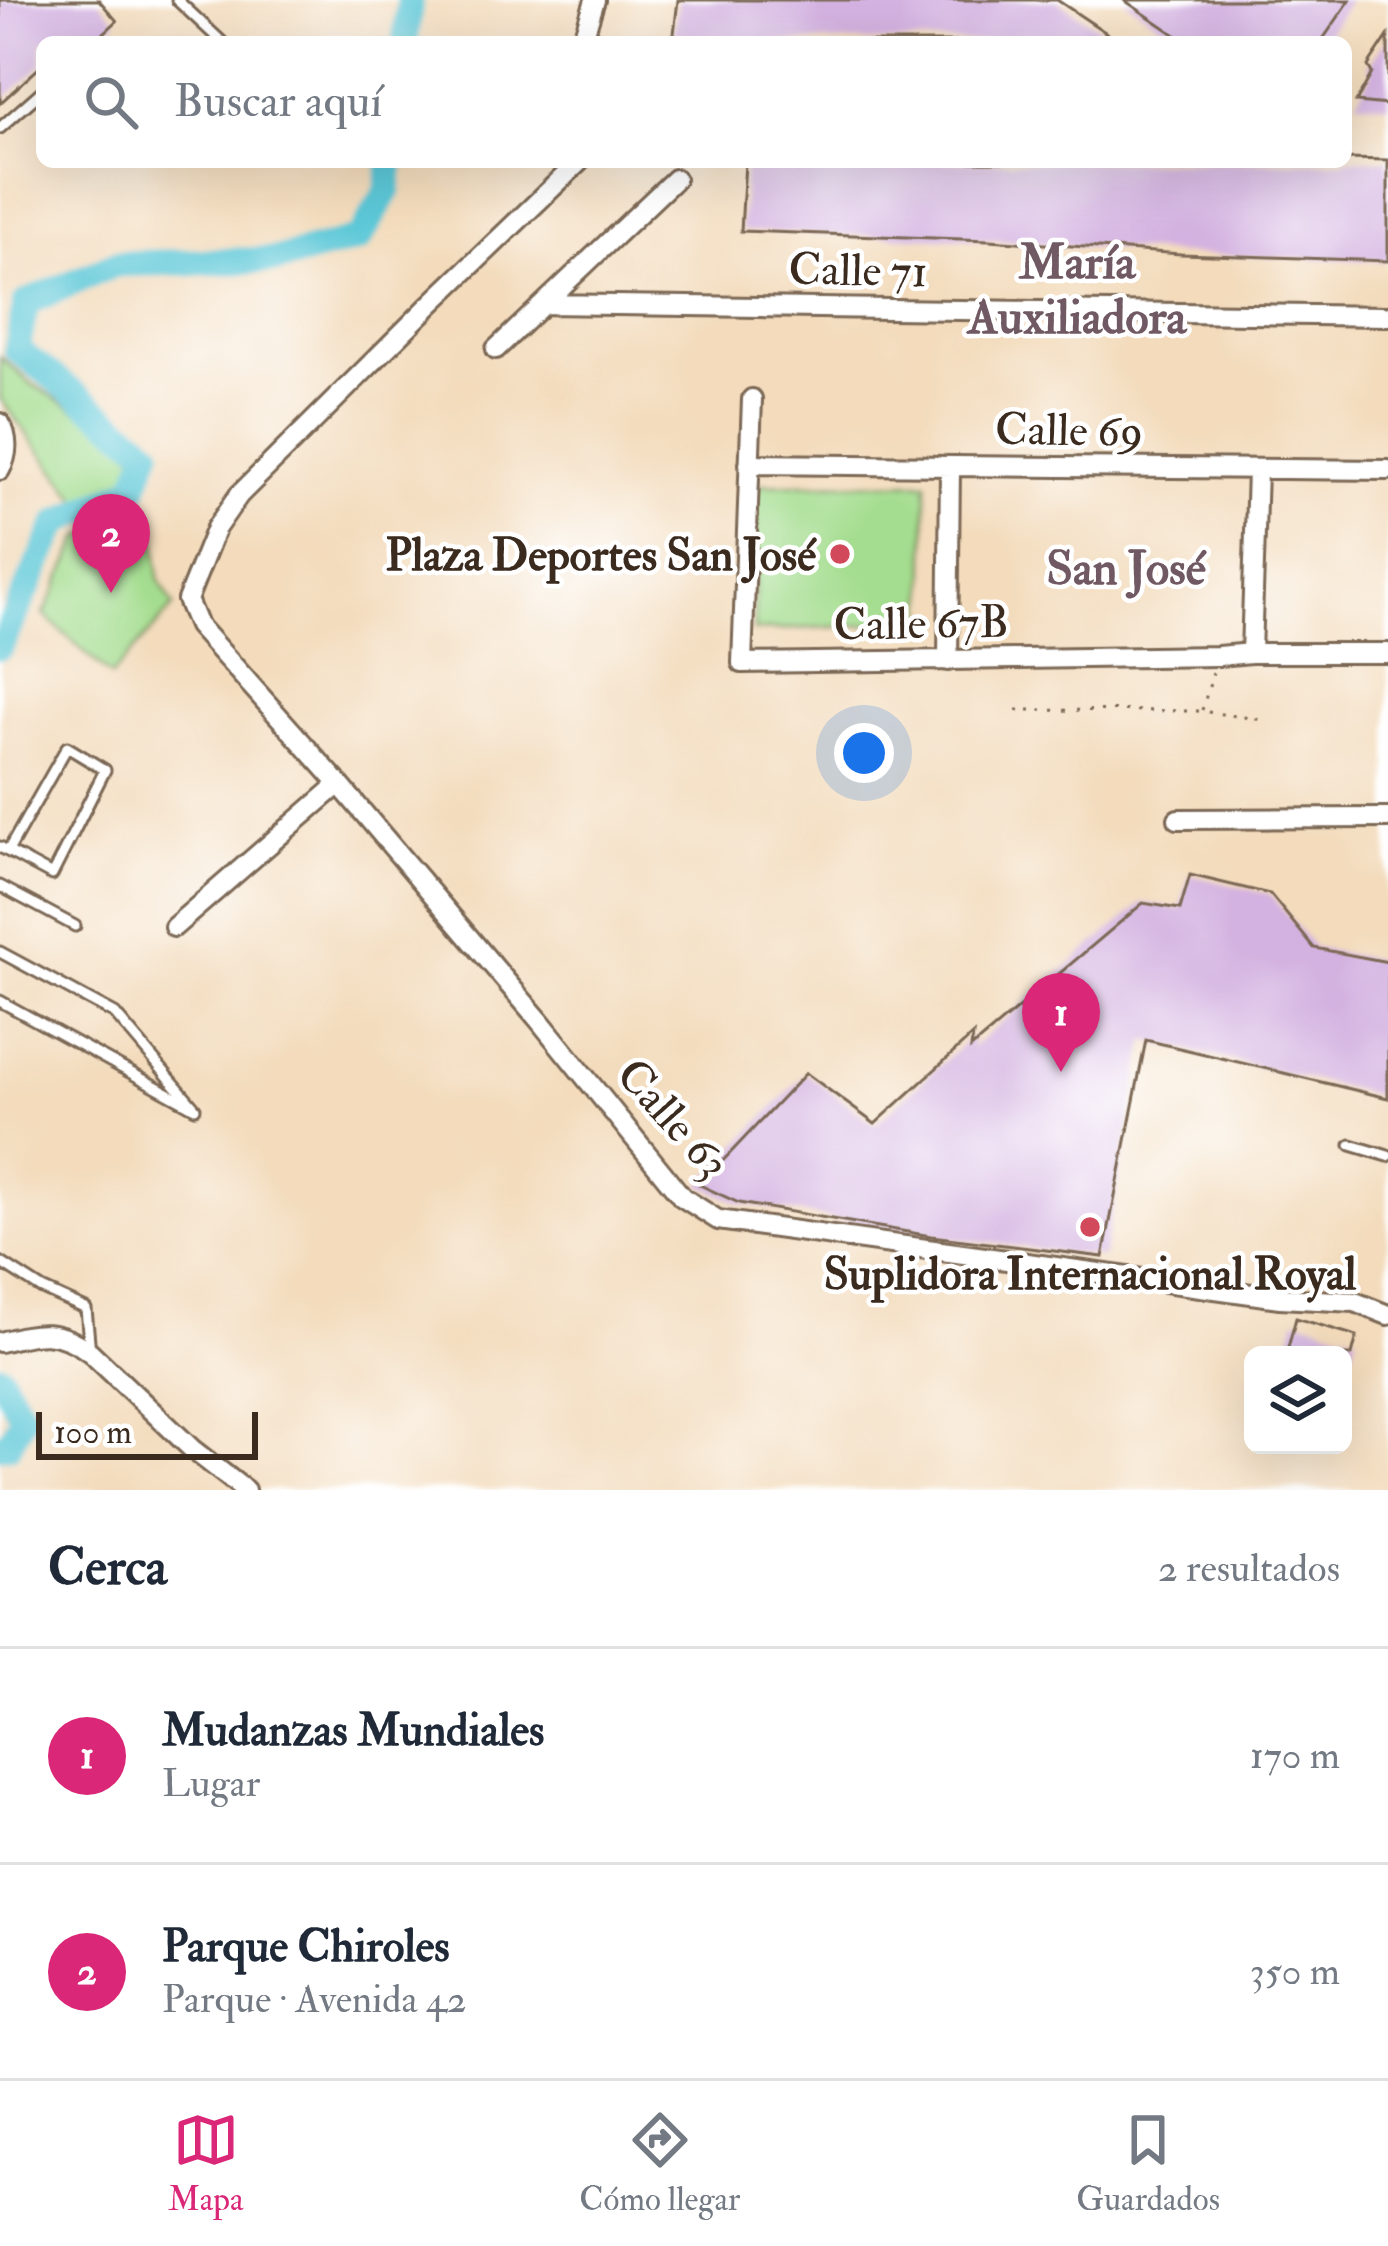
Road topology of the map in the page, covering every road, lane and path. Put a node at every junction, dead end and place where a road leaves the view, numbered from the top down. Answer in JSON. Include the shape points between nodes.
{"nodes":[{"id":1,"x":177,"y":0,"type":"edge"},
{"id":2,"x":595,"y":0,"type":"edge"},
{"id":3,"x":216,"y":36,"type":"edge"},
{"id":4,"x":586,"y":36,"type":"edge"},
{"id":5,"x":36,"y":96,"type":"edge"},
{"id":6,"x":0,"y":128,"type":"edge"},
{"id":7,"x":573,"y":168,"type":"edge"},
{"id":8,"x":675,"y":179,"type":"dead end"},
{"id":9,"x":544,"y":304,"type":"junction"},
{"id":10,"x":1388,"y":316,"type":"edge"},
{"id":11,"x":496,"y":349,"type":"dead end"},
{"id":12,"x":752,"y":399,"type":"dead end"},
{"id":13,"x":0,"y":423,"type":"edge"},
{"id":14,"x":749,"y":464,"type":"junction"},
{"id":15,"x":950,"y":466,"type":"junction"},
{"id":16,"x":1,"y":469,"type":"edge"},
{"id":17,"x":1388,"y":470,"type":"edge"},
{"id":18,"x":1257,"y":471,"type":"junction"},
{"id":19,"x":1251,"y":653,"type":"junction"},
{"id":20,"x":1388,"y":653,"type":"edge"},
{"id":21,"x":1218,"y":656,"type":"junction"},
{"id":22,"x":948,"y":661,"type":"junction"},
{"id":23,"x":1016,"y":710,"type":"dead end"},
{"id":24,"x":1202,"y":711,"type":"junction"},
{"id":25,"x":1264,"y":720,"type":"dead end"},
{"id":26,"x":338,"y":784,"type":"junction"},
{"id":27,"x":1388,"y":818,"type":"edge"},
{"id":28,"x":1178,"y":819,"type":"dead end"},
{"id":29,"x":4,"y":849,"type":"edge"},
{"id":30,"x":0,"y":886,"type":"edge"},
{"id":31,"x":75,"y":926,"type":"dead end"},
{"id":32,"x":174,"y":927,"type":"dead end"},
{"id":33,"x":0,"y":952,"type":"edge"},
{"id":34,"x":0,"y":1001,"type":"edge"},
{"id":35,"x":1351,"y":1145,"type":"dead end"},
{"id":36,"x":1388,"y":1156,"type":"edge"},
{"id":37,"x":0,"y":1262,"type":"edge"},
{"id":38,"x":1388,"y":1315,"type":"edge"},
{"id":39,"x":0,"y":1342,"type":"edge"},
{"id":40,"x":90,"y":1352,"type":"junction"},
{"id":41,"x":245,"y":1490,"type":"edge"}],
"edges":[{"from":1,"to":3,"type":"lane"},
{"from":2,"to":4,"type":"street"},
{"from":5,"to":6,"type":"lane"},
{"from":7,"to":26,"type":"street","name":"Calle 63","via":[[239,495],[187,600],[198,626]]},
{"from":8,"to":9,"type":"street"},
{"from":9,"to":10,"type":"street","name":"Calle 71"},
{"from":9,"to":11,"type":"street"},
{"from":12,"to":14,"type":"street"},
{"from":13,"to":16,"type":"street","via":[[8,447]]},
{"from":14,"to":15,"type":"street","name":"Calle 69"},
{"from":14,"to":22,"type":"street","name":"Calle 67B","via":[[742,663]]},
{"from":15,"to":18,"type":"street","name":"Calle 69"},
{"from":15,"to":22,"type":"street"},
{"from":17,"to":18,"type":"street","name":"Calle 69"},
{"from":18,"to":19,"type":"street"},
{"from":19,"to":20,"type":"street","name":"Calle 67B"},
{"from":19,"to":21,"type":"street","name":"Calle 67B"},
{"from":21,"to":22,"type":"street","name":"Calle 67B"},
{"from":21,"to":24,"type":"path"},
{"from":23,"to":24,"type":"path"},
{"from":24,"to":25,"type":"path"},
{"from":26,"to":32,"type":"street"},
{"from":26,"to":38,"type":"street","name":"Calle 63","via":[[682,1197],[718,1220],[1355,1302]]},
{"from":27,"to":28,"type":"street"},
{"from":29,"to":29,"type":"lane","via":[[52,875],[105,770],[67,747]]},
{"from":30,"to":31,"type":"lane"},
{"from":33,"to":34,"type":"lane","via":[[115,1014],[195,1108]]},
{"from":35,"to":36,"type":"lane"},
{"from":37,"to":40,"type":"lane","via":[[86,1309]]},
{"from":39,"to":40,"type":"street","via":[[35,1333]]},
{"from":40,"to":41,"type":"street"}]}
